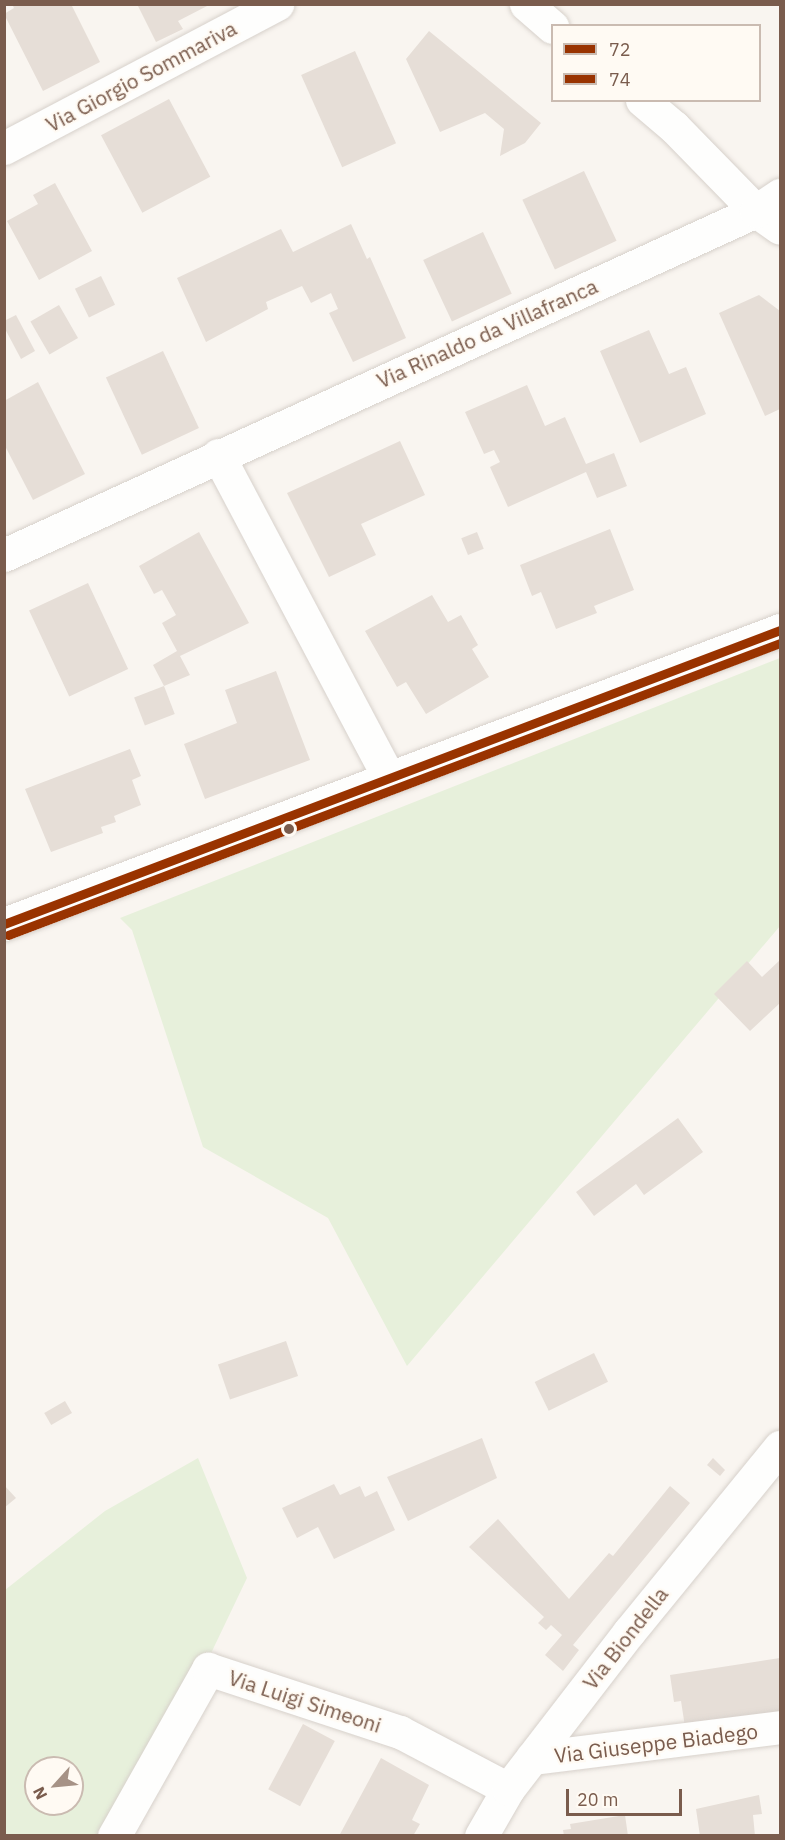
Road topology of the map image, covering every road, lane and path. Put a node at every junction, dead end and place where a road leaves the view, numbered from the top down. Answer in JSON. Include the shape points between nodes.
{"nodes":[{"id":1,"x":277,"y":4,"type":"edge"},
{"id":2,"x":526,"y":4,"type":"edge"},
{"id":3,"x":551,"y":26,"type":"edge"},
{"id":4,"x":644,"y":102,"type":"edge"},
{"id":5,"x":4,"y":148,"type":"edge"},
{"id":6,"x":772,"y":211,"type":"edge"},
{"id":7,"x":218,"y":455,"type":"junction"},
{"id":8,"x":4,"y":555,"type":"edge"},
{"id":9,"x":780,"y":630,"type":"edge"},
{"id":10,"x":388,"y":776,"type":"junction"},
{"id":11,"x":4,"y":924,"type":"edge"},
{"id":12,"x":780,"y":1447,"type":"edge"},
{"id":13,"x":780,"y":1727,"type":"edge"},
{"id":14,"x":532,"y":1758,"type":"junction"},
{"id":15,"x":508,"y":1789,"type":"junction"},
{"id":16,"x":114,"y":1836,"type":"edge"},
{"id":17,"x":481,"y":1836,"type":"edge"}],
"edges":[{"from":1,"to":5,"type":"street","name":"Via Giorgio Sommariva"},
{"from":2,"to":3,"type":"street"},
{"from":4,"to":6,"type":"street"},
{"from":6,"to":7,"type":"street","name":"Via Rinaldo da Villafranca"},
{"from":7,"to":8,"type":"street","name":"Via Rinaldo da Villafranca"},
{"from":7,"to":10,"type":"street"},
{"from":9,"to":10,"type":"street"},
{"from":10,"to":11,"type":"street"},
{"from":12,"to":14,"type":"street","name":"Via Biondella"},
{"from":13,"to":14,"type":"street","name":"Via Giuseppe Biadego"},
{"from":14,"to":15,"type":"street","name":"Via Biondella"},
{"from":15,"to":16,"type":"street","name":"Via Luigi Simeoni","via":[[400,1732],[207,1669]]},
{"from":15,"to":17,"type":"street","name":"Via Biondella"}]}
